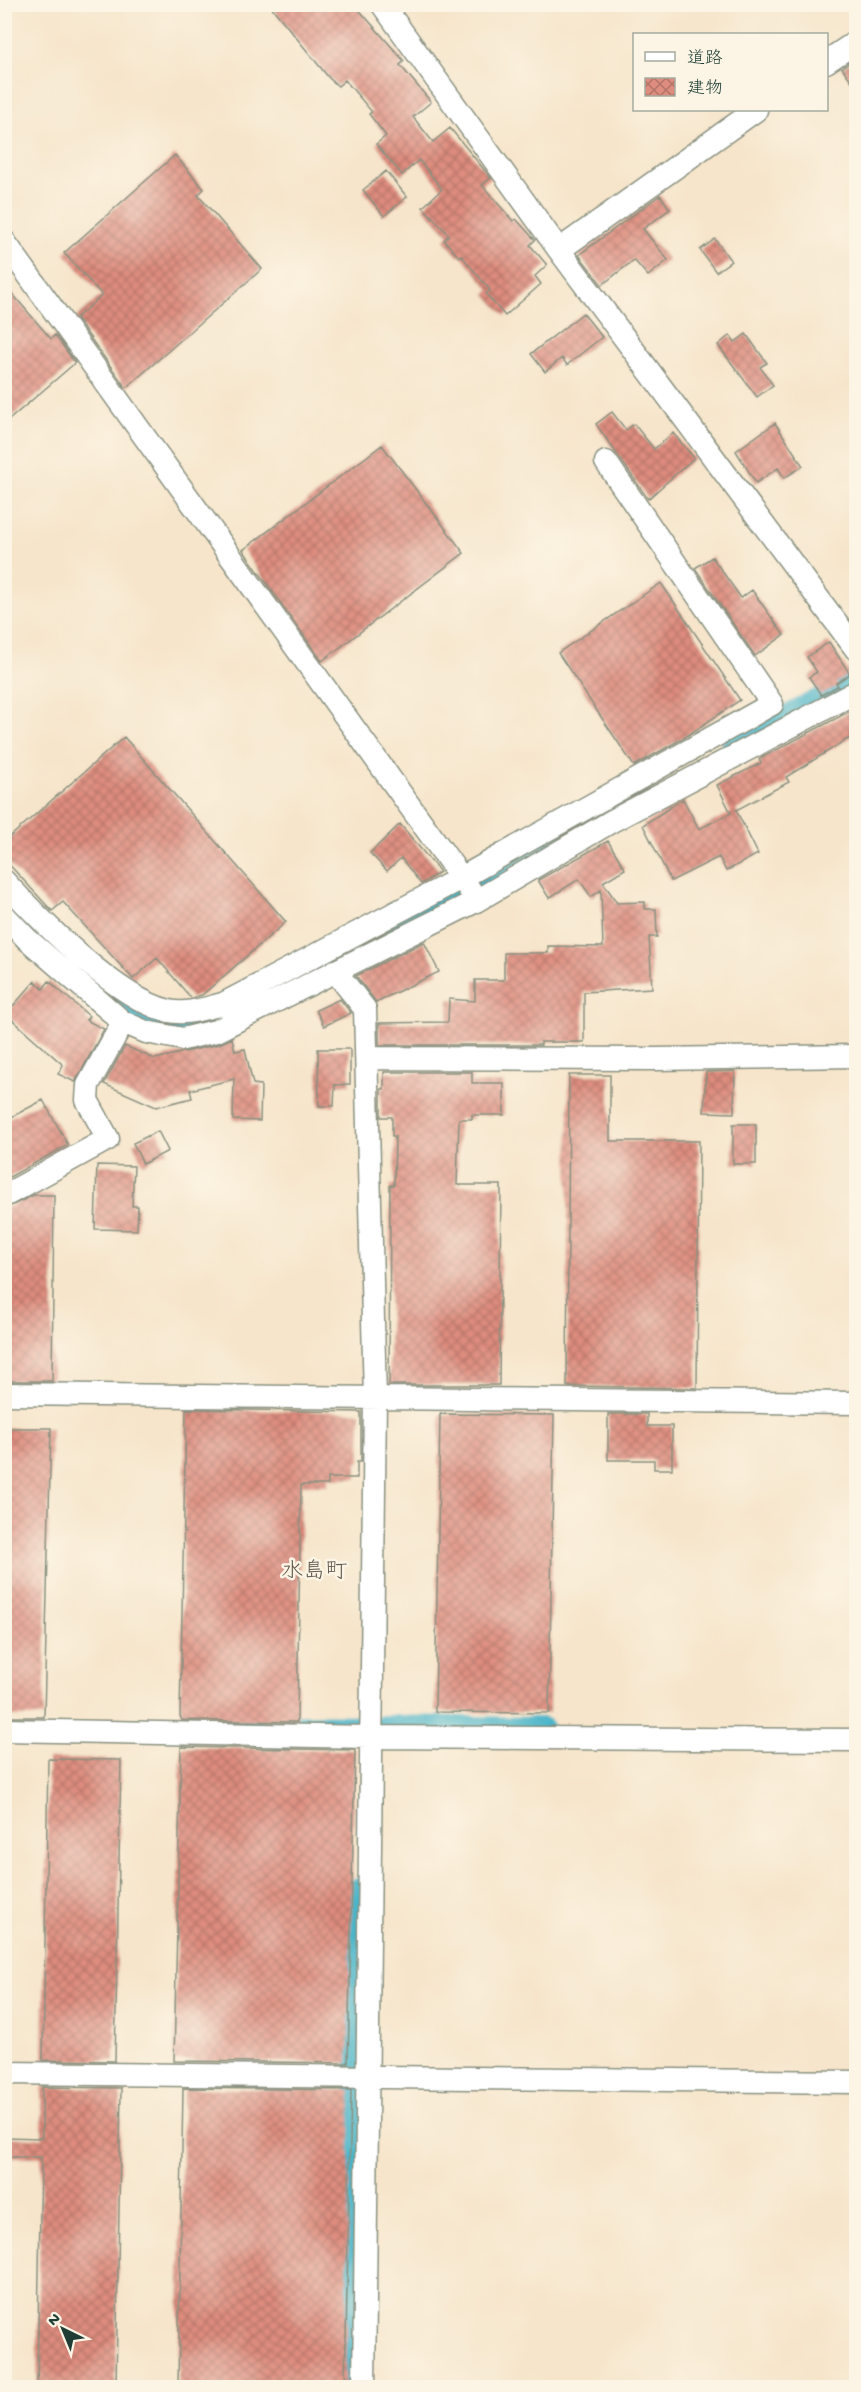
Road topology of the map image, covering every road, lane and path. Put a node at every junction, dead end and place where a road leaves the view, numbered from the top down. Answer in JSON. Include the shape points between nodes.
{"nodes":[{"id":1,"x":382,"y":4,"type":"edge"},
{"id":2,"x":856,"y":42,"type":"edge"},
{"id":3,"x":828,"y":61,"type":"edge"},
{"id":4,"x":755,"y":111,"type":"edge"},
{"id":5,"x":4,"y":241,"type":"edge"},
{"id":6,"x":559,"y":250,"type":"junction"},
{"id":7,"x":606,"y":462,"type":"dead end"},
{"id":8,"x":856,"y":649,"type":"edge"},
{"id":9,"x":856,"y":692,"type":"edge"},
{"id":10,"x":463,"y":878,"type":"junction"},
{"id":11,"x":4,"y":881,"type":"edge"},
{"id":12,"x":476,"y":901,"type":"junction"},
{"id":13,"x":4,"y":915,"type":"edge"},
{"id":14,"x":335,"y":971,"type":"junction"},
{"id":15,"x":123,"y":1022,"type":"junction"},
{"id":16,"x":163,"y":1023,"type":"junction"},
{"id":17,"x":856,"y":1056,"type":"edge"},
{"id":18,"x":368,"y":1058,"type":"junction"},
{"id":19,"x":4,"y":1196,"type":"edge"},
{"id":20,"x":4,"y":1394,"type":"edge"},
{"id":21,"x":375,"y":1398,"type":"junction"},
{"id":22,"x":856,"y":1403,"type":"edge"},
{"id":23,"x":4,"y":1730,"type":"edge"},
{"id":24,"x":370,"y":1737,"type":"junction"},
{"id":25,"x":856,"y":1740,"type":"edge"},
{"id":26,"x":4,"y":2073,"type":"edge"},
{"id":27,"x":367,"y":2078,"type":"junction"},
{"id":28,"x":856,"y":2082,"type":"edge"},
{"id":29,"x":364,"y":2388,"type":"edge"}],
"edges":[{"from":1,"to":6,"type":"street"},
{"from":2,"to":3,"type":"street"},
{"from":4,"to":6,"type":"street"},
{"from":5,"to":10,"type":"street"},
{"from":6,"to":8,"type":"street"},
{"from":7,"to":10,"type":"street","via":[[772,704]]},
{"from":9,"to":12,"type":"street","via":[[612,821]]},
{"from":10,"to":12,"type":"street"},
{"from":10,"to":16,"type":"street","via":[[223,1004]]},
{"from":11,"to":16,"type":"street","via":[[46,927]]},
{"from":12,"to":14,"type":"street"},
{"from":13,"to":15,"type":"street"},
{"from":14,"to":16,"type":"street","via":[[216,1031],[183,1039]]},
{"from":14,"to":18,"type":"street","via":[[365,1009]]},
{"from":15,"to":16,"type":"street"},
{"from":15,"to":19,"type":"street","via":[[88,1085],[87,1100],[108,1139]]},
{"from":17,"to":18,"type":"street"},
{"from":18,"to":21,"type":"street"},
{"from":20,"to":21,"type":"street"},
{"from":21,"to":22,"type":"street"},
{"from":21,"to":24,"type":"street"},
{"from":23,"to":24,"type":"street"},
{"from":24,"to":25,"type":"street"},
{"from":24,"to":27,"type":"street"},
{"from":26,"to":27,"type":"street"},
{"from":27,"to":28,"type":"street"},
{"from":27,"to":29,"type":"street"}]}
